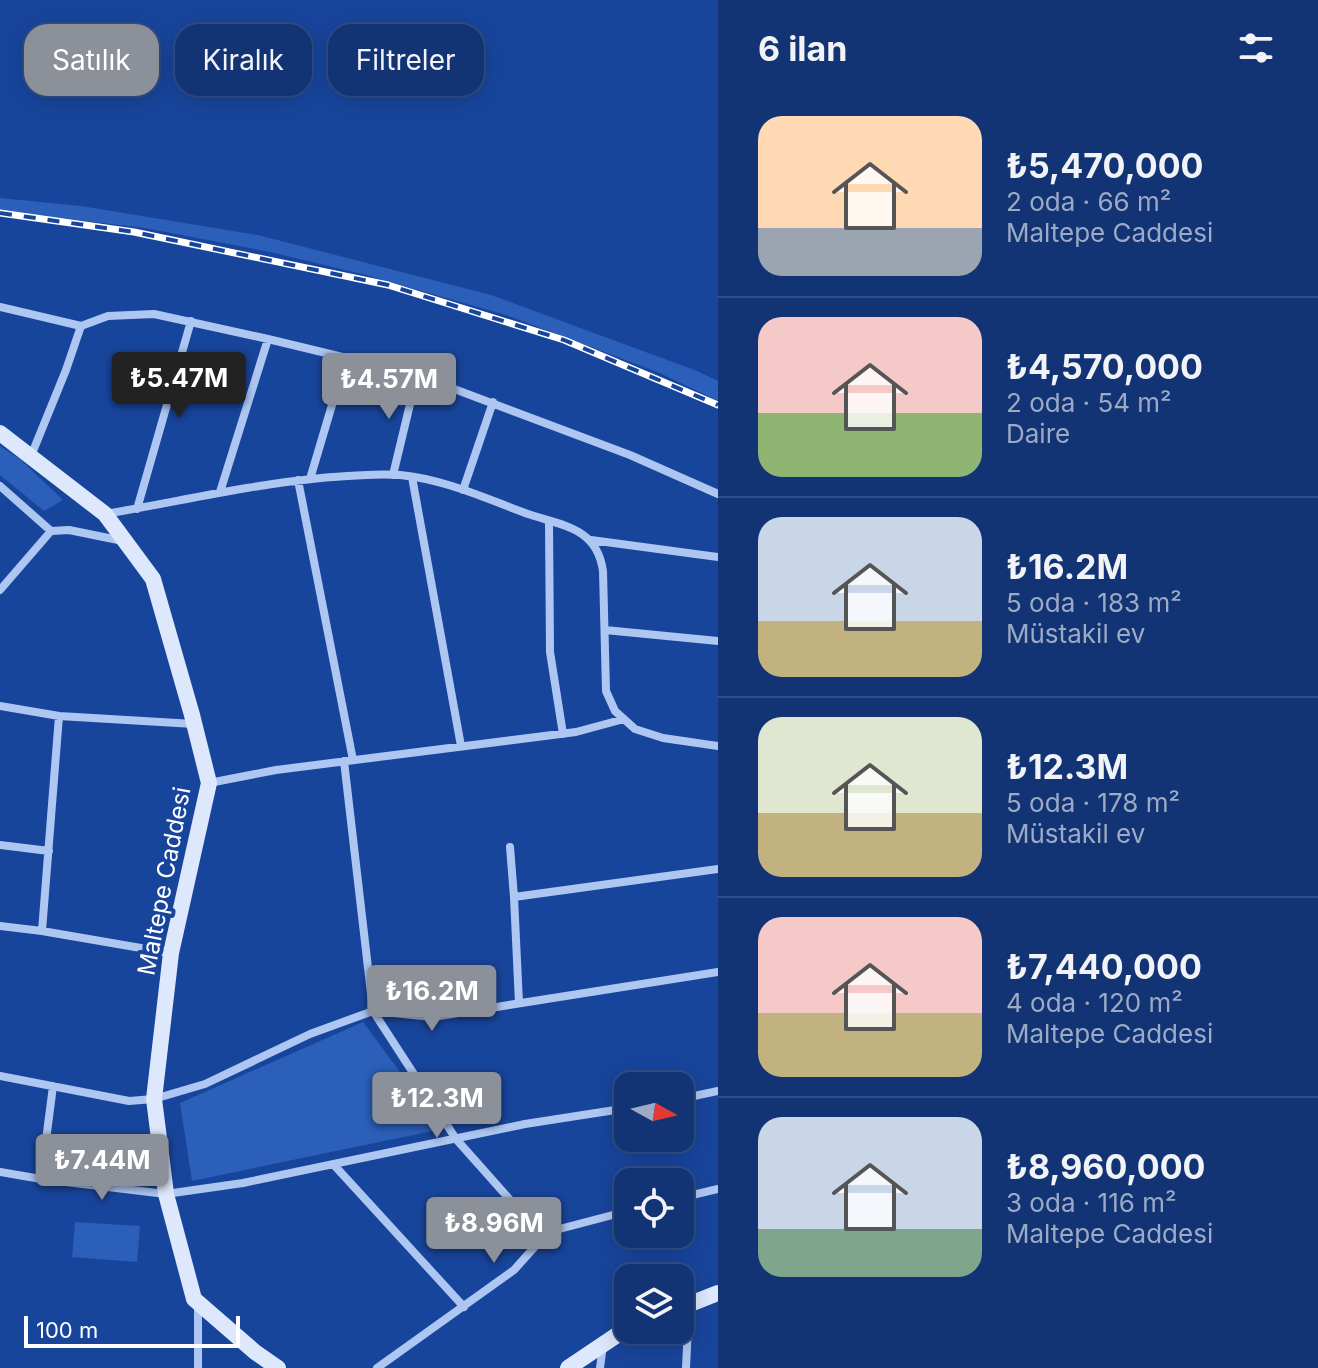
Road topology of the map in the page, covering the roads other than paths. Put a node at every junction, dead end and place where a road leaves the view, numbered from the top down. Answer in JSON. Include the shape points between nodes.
{"nodes":[{"id":1,"x":0,"y":307,"type":"edge"},
{"id":2,"x":191,"y":321,"type":"junction"},
{"id":3,"x":81,"y":326,"type":"junction"},
{"id":4,"x":268,"y":339,"type":"junction"},
{"id":5,"x":346,"y":358,"type":"junction"},
{"id":6,"x":417,"y":375,"type":"junction"},
{"id":7,"x":493,"y":402,"type":"junction"},
{"id":8,"x":0,"y":433,"type":"edge"},
{"id":9,"x":30,"y":457,"type":"junction"},
{"id":10,"x":393,"y":475,"type":"junction"},
{"id":11,"x":412,"y":477,"type":"junction"},
{"id":12,"x":310,"y":479,"type":"junction"},
{"id":13,"x":298,"y":480,"type":"junction"},
{"id":14,"x":0,"y":486,"type":"edge"},
{"id":15,"x":463,"y":490,"type":"junction"},
{"id":16,"x":220,"y":492,"type":"junction"},
{"id":17,"x":718,"y":494,"type":"edge"},
{"id":18,"x":137,"y":509,"type":"junction"},
{"id":19,"x":105,"y":514,"type":"junction"},
{"id":20,"x":549,"y":521,"type":"junction"},
{"id":21,"x":51,"y":531,"type":"junction"},
{"id":22,"x":591,"y":540,"type":"junction"},
{"id":23,"x":126,"y":542,"type":"junction"},
{"id":24,"x":718,"y":557,"type":"edge"},
{"id":25,"x":0,"y":590,"type":"edge"},
{"id":26,"x":605,"y":630,"type":"junction"},
{"id":27,"x":718,"y":641,"type":"edge"},
{"id":28,"x":0,"y":706,"type":"edge"},
{"id":29,"x":59,"y":716,"type":"junction"},
{"id":30,"x":624,"y":719,"type":"junction"},
{"id":31,"x":195,"y":724,"type":"junction"},
{"id":32,"x":563,"y":734,"type":"junction"},
{"id":33,"x":461,"y":746,"type":"junction"},
{"id":34,"x":718,"y":746,"type":"edge"},
{"id":35,"x":348,"y":760,"type":"junction"},
{"id":36,"x":209,"y":783,"type":"junction"},
{"id":37,"x":0,"y":845,"type":"edge"},
{"id":38,"x":510,"y":847,"type":"dead end"},
{"id":39,"x":49,"y":851,"type":"junction"},
{"id":40,"x":718,"y":869,"type":"edge"},
{"id":41,"x":514,"y":897,"type":"junction"},
{"id":42,"x":0,"y":926,"type":"edge"},
{"id":43,"x":42,"y":931,"type":"junction"},
{"id":44,"x":171,"y":953,"type":"junction"},
{"id":45,"x":718,"y":972,"type":"edge"},
{"id":46,"x":519,"y":1003,"type":"junction"},
{"id":47,"x":373,"y":1011,"type":"junction"},
{"id":48,"x":0,"y":1076,"type":"edge"},
{"id":49,"x":53,"y":1086,"type":"junction"},
{"id":50,"x":718,"y":1091,"type":"edge"},
{"id":51,"x":694,"y":1096,"type":"edge"},
{"id":52,"x":154,"y":1099,"type":"junction"},
{"id":53,"x":614,"y":1110,"type":"edge"},
{"id":54,"x":456,"y":1139,"type":"junction"},
{"id":55,"x":334,"y":1165,"type":"junction"},
{"id":56,"x":0,"y":1172,"type":"edge"},
{"id":57,"x":41,"y":1179,"type":"junction"},
{"id":58,"x":718,"y":1189,"type":"edge"},
{"id":59,"x":166,"y":1194,"type":"junction"},
{"id":60,"x":694,"y":1195,"type":"edge"},
{"id":61,"x":614,"y":1215,"type":"edge"},
{"id":62,"x":543,"y":1237,"type":"junction"},
{"id":63,"x":718,"y":1293,"type":"edge"},
{"id":64,"x":198,"y":1302,"type":"junction"},
{"id":65,"x":694,"y":1302,"type":"edge"},
{"id":66,"x":464,"y":1307,"type":"junction"},
{"id":67,"x":614,"y":1337,"type":"edge"},
{"id":68,"x":603,"y":1344,"type":"junction"},
{"id":69,"x":685,"y":1344,"type":"edge"},
{"id":70,"x":198,"y":1368,"type":"edge"},
{"id":71,"x":278,"y":1368,"type":"edge"},
{"id":72,"x":377,"y":1368,"type":"edge"},
{"id":73,"x":568,"y":1368,"type":"edge"},
{"id":74,"x":600,"y":1368,"type":"edge"},
{"id":75,"x":686,"y":1368,"type":"edge"}],
"edges":[{"from":1,"to":3,"type":"street"},
{"from":2,"to":3,"type":"street","via":[[154,314],[108,316]]},
{"from":2,"to":4,"type":"street"},
{"from":2,"to":18,"type":"street"},
{"from":3,"to":9,"type":"street"},
{"from":4,"to":5,"type":"street"},
{"from":4,"to":16,"type":"street"},
{"from":5,"to":6,"type":"street"},
{"from":5,"to":12,"type":"street"},
{"from":6,"to":7,"type":"street"},
{"from":6,"to":10,"type":"street"},
{"from":7,"to":15,"type":"street"},
{"from":7,"to":17,"type":"street"},
{"from":8,"to":9,"type":"street","name":"Maltepe Caddesi"},
{"from":9,"to":19,"type":"street","name":"Maltepe Caddesi"},
{"from":10,"to":11,"type":"street"},
{"from":10,"to":12,"type":"street"},
{"from":11,"to":15,"type":"street"},
{"from":11,"to":33,"type":"street"},
{"from":12,"to":13,"type":"street"},
{"from":13,"to":16,"type":"street"},
{"from":13,"to":35,"type":"street"},
{"from":14,"to":21,"type":"street"},
{"from":15,"to":20,"type":"street"},
{"from":16,"to":18,"type":"street"},
{"from":18,"to":19,"type":"street"},
{"from":19,"to":23,"type":"street","name":"Maltepe Caddesi"},
{"from":20,"to":22,"type":"street"},
{"from":20,"to":32,"type":"street","via":[[550,652]]},
{"from":21,"to":23,"type":"street"},
{"from":21,"to":25,"type":"street"},
{"from":22,"to":24,"type":"street"},
{"from":22,"to":26,"type":"street","via":[[601,556]]},
{"from":23,"to":31,"type":"street","name":"Maltepe Caddesi","via":[[153,579]]},
{"from":26,"to":27,"type":"street"},
{"from":26,"to":30,"type":"street","via":[[606,691]]},
{"from":28,"to":29,"type":"street"},
{"from":29,"to":31,"type":"street"},
{"from":29,"to":39,"type":"street"},
{"from":30,"to":32,"type":"street"},
{"from":30,"to":34,"type":"street","via":[[635,729],[663,738]]},
{"from":31,"to":36,"type":"street","name":"Maltepe Caddesi"},
{"from":32,"to":33,"type":"street"},
{"from":33,"to":35,"type":"street"},
{"from":35,"to":36,"type":"street"},
{"from":35,"to":47,"type":"street"},
{"from":36,"to":44,"type":"street","name":"Maltepe Caddesi"},
{"from":37,"to":39,"type":"street"},
{"from":38,"to":41,"type":"street"},
{"from":39,"to":43,"type":"street"},
{"from":40,"to":41,"type":"street"},
{"from":41,"to":46,"type":"street"},
{"from":42,"to":43,"type":"street"},
{"from":43,"to":44,"type":"street"},
{"from":44,"to":52,"type":"street","name":"Maltepe Caddesi"},
{"from":45,"to":46,"type":"street"},
{"from":46,"to":47,"type":"street","via":[[433,1017]]},
{"from":47,"to":52,"type":"street","via":[[310,1034],[205,1084]]},
{"from":47,"to":54,"type":"street"},
{"from":48,"to":49,"type":"street"},
{"from":49,"to":52,"type":"street","via":[[129,1101]]},
{"from":49,"to":57,"type":"street"},
{"from":50,"to":51,"type":"street"},
{"from":52,"to":59,"type":"street","name":"Maltepe Caddesi"},
{"from":53,"to":54,"type":"street"},
{"from":54,"to":55,"type":"street"},
{"from":54,"to":62,"type":"street"},
{"from":55,"to":59,"type":"street"},
{"from":55,"to":66,"type":"street"},
{"from":56,"to":57,"type":"street"},
{"from":57,"to":59,"type":"street"},
{"from":58,"to":60,"type":"street"},
{"from":59,"to":64,"type":"street","name":"Maltepe Caddesi"},
{"from":61,"to":62,"type":"street"},
{"from":62,"to":66,"type":"street","via":[[514,1270]]},
{"from":63,"to":65,"type":"street"},
{"from":64,"to":70,"type":"street"},
{"from":64,"to":71,"type":"street","name":"Maltepe Caddesi"},
{"from":66,"to":72,"type":"street"},
{"from":67,"to":68,"type":"street"},
{"from":68,"to":73,"type":"street"},
{"from":68,"to":74,"type":"street"},
{"from":69,"to":75,"type":"street"}]}
